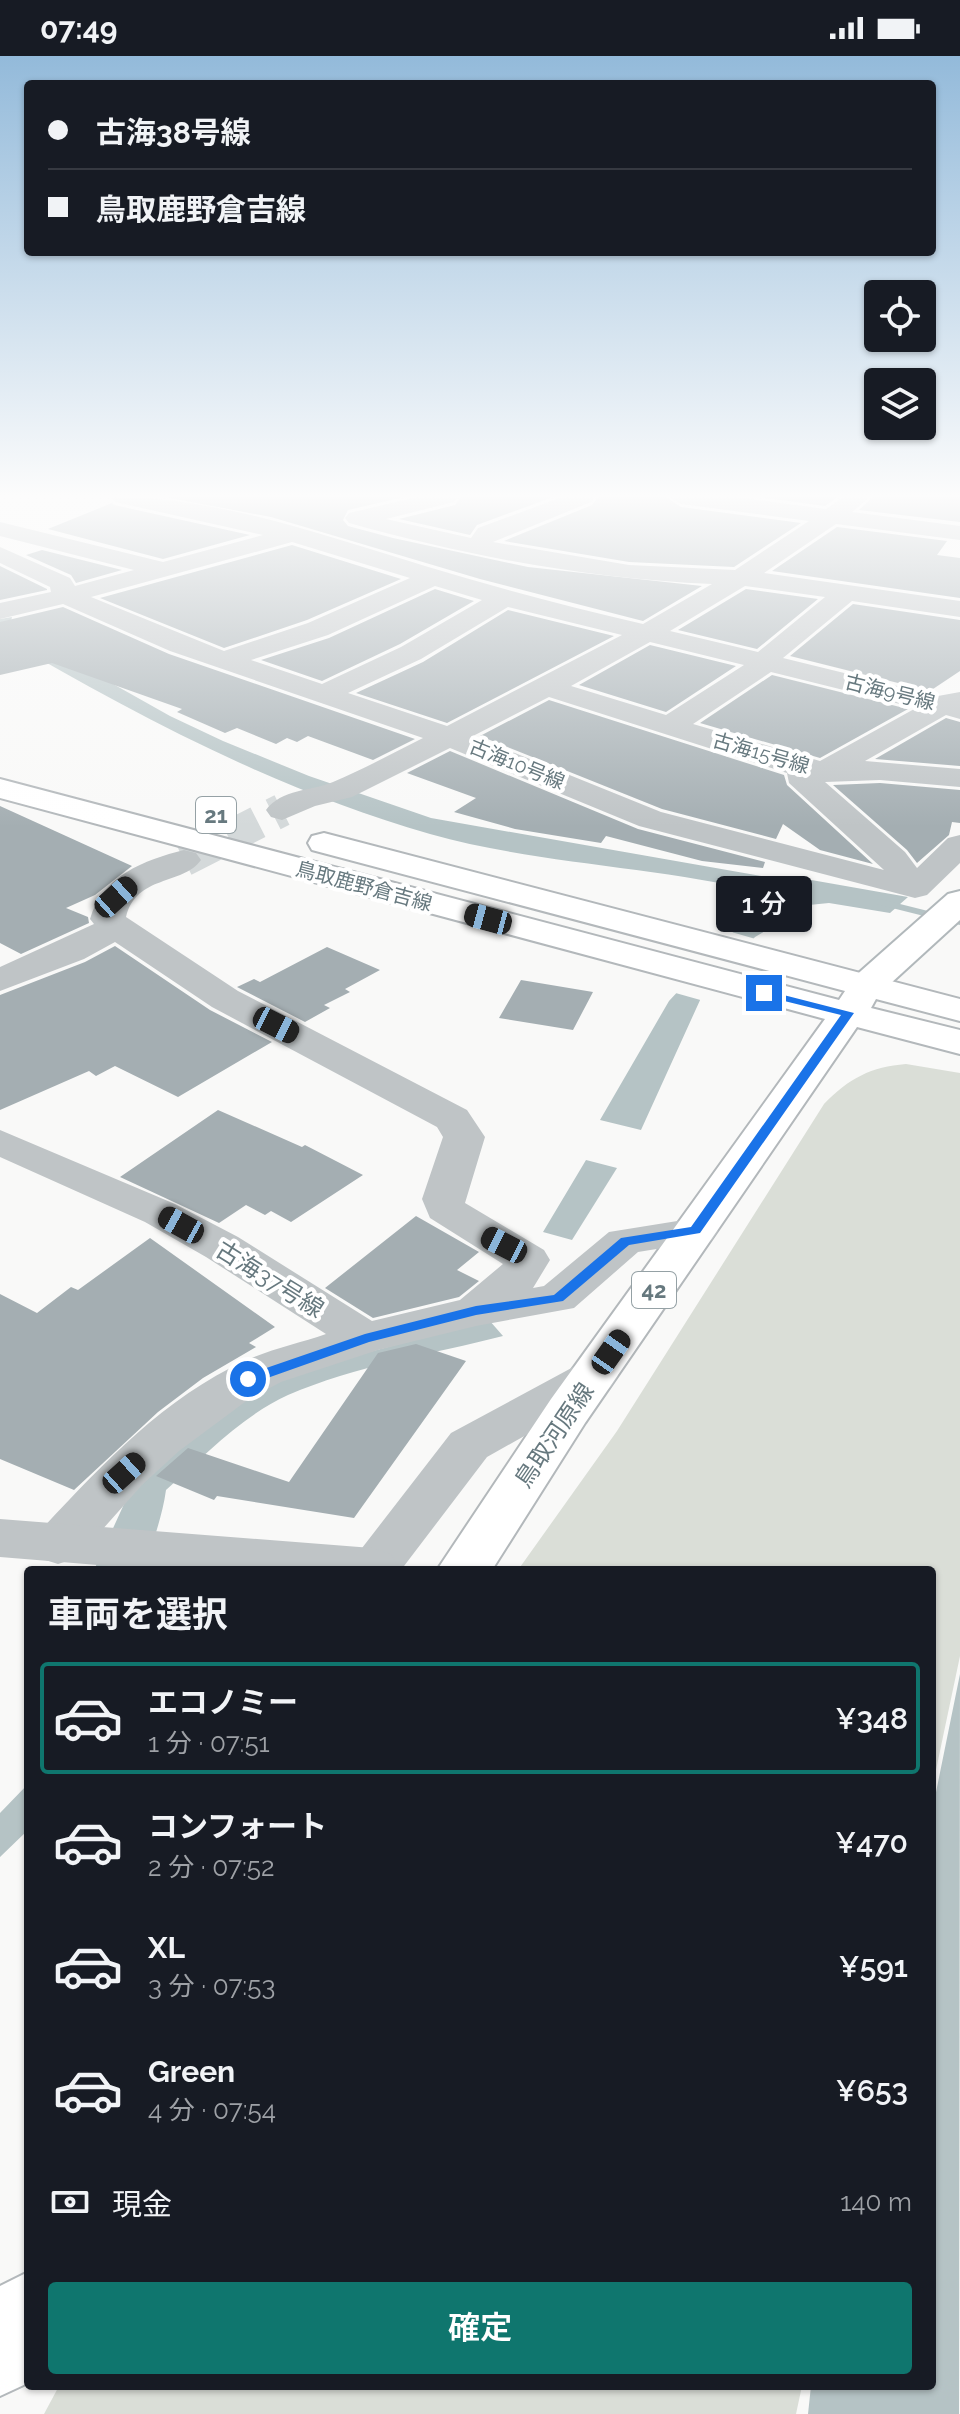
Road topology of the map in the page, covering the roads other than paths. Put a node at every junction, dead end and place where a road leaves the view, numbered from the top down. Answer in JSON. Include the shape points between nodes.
{"nodes":[{"id":1,"x":93,"y":607,"type":"edge"},
{"id":2,"x":367,"y":607,"type":"edge"},
{"id":3,"x":485,"y":607,"type":"edge"},
{"id":4,"x":540,"y":607,"type":"edge"},
{"id":5,"x":694,"y":607,"type":"edge"},
{"id":6,"x":829,"y":607,"type":"edge"},
{"id":7,"x":651,"y":632,"type":"junction"},
{"id":8,"x":223,"y":660,"type":"junction"},
{"id":9,"x":768,"y":662,"type":"junction"},
{"id":10,"x":549,"y":688,"type":"junction"},
{"id":11,"x":323,"y":694,"type":"junction"},
{"id":12,"x":953,"y":704,"type":"edge"},
{"id":13,"x":670,"y":726,"type":"junction"},
{"id":14,"x":449,"y":737,"type":"junction"},
{"id":15,"x":0,"y":759,"type":"edge"},
{"id":16,"x":825,"y":771,"type":"junction"},
{"id":17,"x":960,"y":778,"type":"edge"},
{"id":18,"x":0,"y":788,"type":"edge"},
{"id":19,"x":282,"y":810,"type":"tunnel mouth"},
{"id":20,"x":960,"y":845,"type":"edge"},
{"id":21,"x":184,"y":860,"type":"tunnel mouth"},
{"id":22,"x":915,"y":888,"type":"junction"},
{"id":23,"x":960,"y":901,"type":"edge"},
{"id":24,"x":116,"y":927,"type":"junction"},
{"id":25,"x":736,"y":968,"type":"junction"},
{"id":26,"x":0,"y":980,"type":"edge"},
{"id":27,"x":857,"y":1000,"type":"junction"},
{"id":28,"x":938,"y":1015,"type":"edge"},
{"id":29,"x":960,"y":1042,"type":"edge"},
{"id":30,"x":0,"y":1142,"type":"edge"},
{"id":31,"x":696,"y":1231,"type":"junction"},
{"id":32,"x":476,"y":1311,"type":"junction"},
{"id":33,"x":365,"y":1338,"type":"junction"},
{"id":34,"x":594,"y":1376,"type":"junction"},
{"id":35,"x":0,"y":1538,"type":"edge"},
{"id":36,"x":58,"y":1545,"type":"junction"},
{"id":37,"x":333,"y":1566,"type":"edge"},
{"id":38,"x":374,"y":1566,"type":"edge"},
{"id":39,"x":467,"y":1566,"type":"edge"},
{"id":40,"x":24,"y":2294,"type":"edge"},
{"id":41,"x":0,"y":2305,"type":"edge"},
{"id":42,"x":24,"y":2316,"type":"edge"},
{"id":43,"x":0,"y":2358,"type":"edge"}],
"edges":[{"from":1,"to":8,"type":"street","name":"古海10号線"},
{"from":2,"to":8,"type":"street"},
{"from":3,"to":11,"type":"street","via":[[411,653]]},
{"from":4,"to":7,"type":"street","name":"古海9号線"},
{"from":5,"to":7,"type":"street"},
{"from":6,"to":9,"type":"street","via":[[772,652]]},
{"from":7,"to":9,"type":"street","name":"古海9号線"},
{"from":7,"to":10,"type":"street"},
{"from":8,"to":11,"type":"street","name":"古海10号線"},
{"from":9,"to":12,"type":"street","name":"古海9号線"},
{"from":9,"to":13,"type":"street"},
{"from":10,"to":13,"type":"street","name":"古海15号線"},
{"from":10,"to":14,"type":"street"},
{"from":11,"to":14,"type":"street","name":"古海10号線"},
{"from":12,"to":16,"type":"street","name":"古海15号線"},
{"from":13,"to":16,"type":"street","name":"古海15号線"},
{"from":14,"to":19,"type":"street","via":[[341,790]]},
{"from":14,"to":22,"type":"street","name":"古海10号線","via":[[650,819]]},
{"from":15,"to":25,"type":"main road","name":"鳥取鹿野倉吉線","number":"21","via":[[431,872]]},
{"from":16,"to":17,"type":"street"},
{"from":16,"to":22,"type":"street","via":[[800,776],[893,859]]},
{"from":18,"to":25,"type":"main road","name":"鳥取鹿野倉吉線","number":"21","via":[[401,896]]},
{"from":20,"to":22,"type":"street"},
{"from":21,"to":24,"type":"street","via":[[153,871],[116,897],[108,919]]},
{"from":23,"to":27,"type":"main road","name":"鳥取河原線"},
{"from":24,"to":26,"type":"street"},
{"from":24,"to":32,"type":"street","via":[[225,999],[453,1119],[464,1137],[443,1199],[445,1209],[528,1260],[518,1277]]},
{"from":25,"to":27,"type":"main road","name":"鳥取鹿野倉吉線","number":"21"},
{"from":27,"to":28,"type":"main road","name":"鳥取鹿野倉吉線","number":"21"},
{"from":27,"to":31,"type":"main road","name":"鳥取河原線","number":"42"},
{"from":28,"to":29,"type":"main road","name":"鳥取鹿野倉吉線","number":"21"},
{"from":30,"to":33,"type":"street","name":"古海37号線","via":[[173,1220]]},
{"from":31,"to":32,"type":"street","via":[[625,1241],[558,1298]]},
{"from":31,"to":34,"type":"main road","name":"鳥取河原線","number":"42"},
{"from":32,"to":33,"type":"street"},
{"from":33,"to":36,"type":"street","via":[[264,1371],[232,1388],[161,1439]]},
{"from":34,"to":38,"type":"street","via":[[469,1445]]},
{"from":34,"to":39,"type":"main road","name":"鳥取河原線","number":"42"},
{"from":35,"to":36,"type":"street"},
{"from":36,"to":37,"type":"street"},
{"from":40,"to":41,"type":"street"},
{"from":42,"to":43,"type":"main road"}]}
